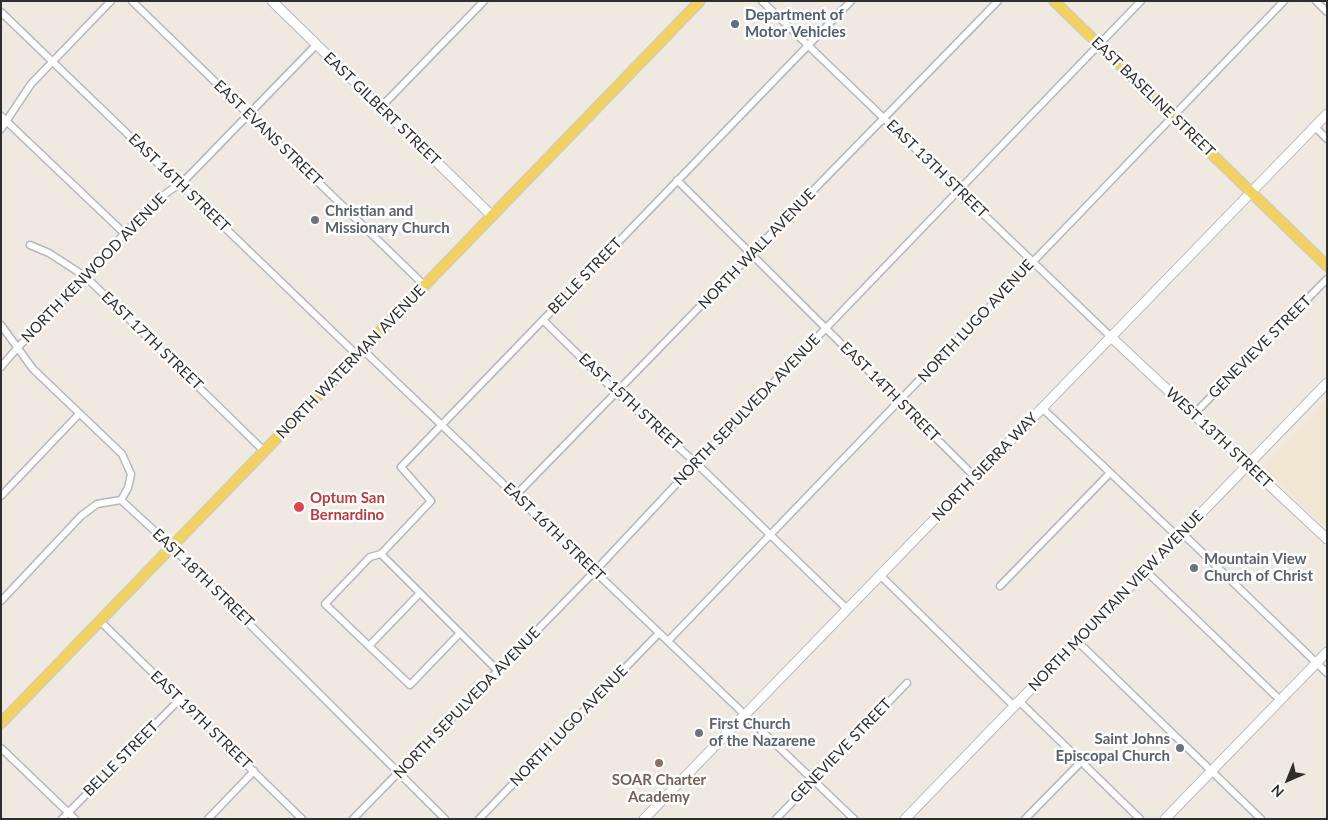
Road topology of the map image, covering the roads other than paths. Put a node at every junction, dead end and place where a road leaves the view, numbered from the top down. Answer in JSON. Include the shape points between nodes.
{"nodes":[{"id":1,"x":111,"y":1,"type":"edge"},
{"id":2,"x":132,"y":1,"type":"edge"},
{"id":3,"x":272,"y":1,"type":"edge"},
{"id":4,"x":484,"y":1,"type":"edge"},
{"id":5,"x":700,"y":1,"type":"edge"},
{"id":6,"x":762,"y":1,"type":"edge"},
{"id":7,"x":851,"y":1,"type":"edge"},
{"id":8,"x":998,"y":1,"type":"edge"},
{"id":9,"x":1054,"y":1,"type":"edge"},
{"id":10,"x":1141,"y":1,"type":"edge"},
{"id":11,"x":1284,"y":1,"type":"edge"},
{"id":12,"x":1316,"y":1,"type":"edge"},
{"id":13,"x":1,"y":12,"type":"edge"},
{"id":14,"x":1327,"y":12,"type":"edge"},
{"id":15,"x":316,"y":45,"type":"junction"},
{"id":16,"x":807,"y":45,"type":"junction"},
{"id":17,"x":1099,"y":45,"type":"junction"},
{"id":18,"x":53,"y":62,"type":"junction"},
{"id":19,"x":381,"y":107,"type":"junction"},
{"id":20,"x":249,"y":114,"type":"junction"},
{"id":21,"x":1327,"y":114,"type":"edge"},
{"id":22,"x":1173,"y":116,"type":"junction"},
{"id":23,"x":4,"y":119,"type":"edge"},
{"id":24,"x":884,"y":119,"type":"junction"},
{"id":25,"x":1314,"y":127,"type":"junction"},
{"id":26,"x":1,"y":129,"type":"edge"},
{"id":27,"x":1327,"y":139,"type":"edge"},
{"id":28,"x":677,"y":180,"type":"junction"},
{"id":29,"x":181,"y":184,"type":"junction"},
{"id":30,"x":959,"y":190,"type":"junction"},
{"id":31,"x":1251,"y":193,"type":"junction"},
{"id":32,"x":492,"y":216,"type":"junction"},
{"id":33,"x":125,"y":234,"type":"junction"},
{"id":34,"x":30,"y":245,"type":"dead end"},
{"id":35,"x":753,"y":254,"type":"junction"},
{"id":36,"x":1032,"y":261,"type":"junction"},
{"id":37,"x":1327,"y":266,"type":"edge"},
{"id":38,"x":86,"y":277,"type":"junction"},
{"id":39,"x":1327,"y":279,"type":"edge"},
{"id":40,"x":425,"y":286,"type":"junction"},
{"id":41,"x":543,"y":320,"type":"junction"},
{"id":42,"x":1,"y":325,"type":"edge"},
{"id":43,"x":826,"y":328,"type":"junction"},
{"id":44,"x":1111,"y":337,"type":"junction"},
{"id":45,"x":17,"y":348,"type":"junction"},
{"id":46,"x":359,"y":352,"type":"junction"},
{"id":47,"x":1,"y":367,"type":"edge"},
{"id":48,"x":1327,"y":383,"type":"edge"},
{"id":49,"x":617,"y":393,"type":"junction"},
{"id":50,"x":899,"y":402,"type":"junction"},
{"id":51,"x":1042,"y":408,"type":"junction"},
{"id":52,"x":79,"y":414,"type":"junction"},
{"id":53,"x":1193,"y":415,"type":"junction"},
{"id":54,"x":442,"y":425,"type":"junction"},
{"id":55,"x":264,"y":451,"type":"junction"},
{"id":56,"x":696,"y":463,"type":"junction"},
{"id":57,"x":1248,"y":464,"type":"junction"},
{"id":58,"x":1110,"y":473,"type":"junction"},
{"id":59,"x":975,"y":477,"type":"junction"},
{"id":60,"x":1,"y":496,"type":"edge"},
{"id":61,"x":516,"y":496,"type":"junction"},
{"id":62,"x":121,"y":500,"type":"junction"},
{"id":63,"x":1180,"y":535,"type":"junction"},
{"id":64,"x":771,"y":536,"type":"junction"},
{"id":65,"x":1327,"y":539,"type":"edge"},
{"id":66,"x":172,"y":546,"type":"junction"},
{"id":67,"x":381,"y":554,"type":"junction"},
{"id":68,"x":1145,"y":570,"type":"junction"},
{"id":69,"x":595,"y":571,"type":"junction"},
{"id":70,"x":880,"y":576,"type":"junction"},
{"id":71,"x":1000,"y":586,"type":"dead end"},
{"id":72,"x":420,"y":593,"type":"junction"},
{"id":73,"x":1,"y":601,"type":"edge"},
{"id":74,"x":847,"y":610,"type":"junction"},
{"id":75,"x":100,"y":621,"type":"junction"},
{"id":76,"x":460,"y":632,"type":"junction"},
{"id":77,"x":659,"y":632,"type":"junction"},
{"id":78,"x":668,"y":641,"type":"junction"},
{"id":79,"x":1077,"y":641,"type":"junction"},
{"id":80,"x":368,"y":646,"type":"junction"},
{"id":81,"x":1327,"y":652,"type":"edge"},
{"id":82,"x":1316,"y":663,"type":"junction"},
{"id":83,"x":497,"y":670,"type":"junction"},
{"id":84,"x":1327,"y":673,"type":"edge"},
{"id":85,"x":907,"y":683,"type":"dead end"},
{"id":86,"x":180,"y":699,"type":"junction"},
{"id":87,"x":1280,"y":700,"type":"junction"},
{"id":88,"x":1016,"y":704,"type":"junction"},
{"id":89,"x":746,"y":716,"type":"junction"},
{"id":90,"x":1,"y":722,"type":"edge"},
{"id":91,"x":1,"y":748,"type":"edge"},
{"id":92,"x":1081,"y":762,"type":"junction"},
{"id":93,"x":254,"y":771,"type":"junction"},
{"id":94,"x":1212,"y":771,"type":"junction"},
{"id":95,"x":399,"y":774,"type":"junction"},
{"id":96,"x":813,"y":780,"type":"junction"},
{"id":97,"x":68,"y":812,"type":"junction"},
{"id":98,"x":648,"y":818,"type":"edge"},
{"id":99,"x":62,"y":819,"type":"edge"},
{"id":100,"x":75,"y":819,"type":"edge"},
{"id":101,"x":208,"y":819,"type":"edge"},
{"id":102,"x":302,"y":819,"type":"edge"},
{"id":103,"x":353,"y":819,"type":"edge"},
{"id":104,"x":445,"y":819,"type":"edge"},
{"id":105,"x":479,"y":819,"type":"edge"},
{"id":106,"x":776,"y":819,"type":"edge"},
{"id":107,"x":854,"y":819,"type":"edge"},
{"id":108,"x":905,"y":819,"type":"edge"},
{"id":109,"x":1025,"y":819,"type":"edge"},
{"id":110,"x":1140,"y":819,"type":"edge"},
{"id":111,"x":1165,"y":819,"type":"edge"},
{"id":112,"x":1261,"y":819,"type":"edge"}],
"edges":[{"from":1,"to":18,"type":"street"},
{"from":2,"to":20,"type":"street","name":"EAST EVANS STREET"},
{"from":3,"to":15,"type":"street","name":"EAST GILBERT STREET"},
{"from":4,"to":19,"type":"street"},
{"from":5,"to":32,"type":"main road","name":"NORTH WATERMAN AVENUE"},
{"from":6,"to":16,"type":"street","name":"EAST 13TH STREET"},
{"from":7,"to":16,"type":"street","name":"BELLE STREET"},
{"from":8,"to":24,"type":"street","name":"NORTH WALL AVENUE"},
{"from":9,"to":17,"type":"main road","name":"EAST BASELINE STREET"},
{"from":10,"to":17,"type":"street","name":"NORTH SEPULVEDA AVENUE"},
{"from":11,"to":22,"type":"street","name":"NORTH LUGO AVENUE"},
{"from":12,"to":14,"type":"street"},
{"from":13,"to":18,"type":"street","name":"EAST 16TH STREET"},
{"from":15,"to":19,"type":"street","name":"EAST GILBERT STREET"},
{"from":15,"to":20,"type":"street","name":"NORTH KENWOOD AVENUE"},
{"from":16,"to":24,"type":"street","name":"EAST 13TH STREET"},
{"from":16,"to":28,"type":"street","name":"BELLE STREET"},
{"from":17,"to":22,"type":"main road","name":"EAST BASELINE STREET"},
{"from":17,"to":30,"type":"street","name":"NORTH SEPULVEDA AVENUE"},
{"from":18,"to":23,"type":"street"},
{"from":18,"to":29,"type":"street","name":"EAST 16TH STREET"},
{"from":19,"to":32,"type":"street","name":"EAST GILBERT STREET"},
{"from":20,"to":29,"type":"street","name":"NORTH KENWOOD AVENUE"},
{"from":20,"to":40,"type":"street","name":"EAST EVANS STREET"},
{"from":21,"to":25,"type":"street","name":"NORTH SIERRA WAY"},
{"from":22,"to":31,"type":"main road","name":"EAST BASELINE STREET"},
{"from":22,"to":36,"type":"street","name":"NORTH LUGO AVENUE"},
{"from":23,"to":26,"type":"street"},
{"from":23,"to":33,"type":"street"},
{"from":24,"to":30,"type":"street","name":"EAST 13TH STREET"},
{"from":24,"to":35,"type":"street","name":"NORTH WALL AVENUE"},
{"from":25,"to":27,"type":"street"},
{"from":25,"to":31,"type":"street","name":"NORTH SIERRA WAY"},
{"from":28,"to":35,"type":"street","name":"EAST 14TH STREET"},
{"from":28,"to":41,"type":"street","name":"BELLE STREET"},
{"from":29,"to":33,"type":"street","name":"NORTH KENWOOD AVENUE","via":[[171,189]]},
{"from":29,"to":46,"type":"street","name":"EAST 16TH STREET"},
{"from":30,"to":36,"type":"street","name":"EAST 13TH STREET"},
{"from":30,"to":43,"type":"street","name":"NORTH SEPULVEDA AVENUE"},
{"from":31,"to":37,"type":"main road","name":"EAST BASELINE STREET"},
{"from":31,"to":44,"type":"street","name":"NORTH SIERRA WAY"},
{"from":32,"to":40,"type":"main road","name":"NORTH WATERMAN AVENUE"},
{"from":33,"to":38,"type":"street","name":"NORTH KENWOOD AVENUE"},
{"from":34,"to":38,"type":"street","name":"EAST 17TH STREET","via":[[49,252]]},
{"from":35,"to":43,"type":"street","name":"EAST 14TH STREET"},
{"from":35,"to":49,"type":"street","name":"NORTH WALL AVENUE"},
{"from":36,"to":44,"type":"street","name":"EAST 13TH STREET"},
{"from":36,"to":50,"type":"street","name":"NORTH LUGO AVENUE"},
{"from":38,"to":45,"type":"street","name":"NORTH KENWOOD AVENUE"},
{"from":38,"to":55,"type":"street","name":"EAST 17TH STREET"},
{"from":39,"to":53,"type":"street","name":"GENEVIEVE STREET"},
{"from":40,"to":46,"type":"main road","name":"NORTH WATERMAN AVENUE"},
{"from":41,"to":49,"type":"street","name":"EAST 15TH STREET"},
{"from":41,"to":54,"type":"street","name":"BELLE STREET"},
{"from":42,"to":45,"type":"street"},
{"from":43,"to":50,"type":"street","name":"EAST 14TH STREET"},
{"from":43,"to":56,"type":"street","name":"NORTH SEPULVEDA AVENUE"},
{"from":44,"to":51,"type":"street","name":"NORTH SIERRA WAY"},
{"from":44,"to":53,"type":"street","name":"WEST 13TH STREET"},
{"from":45,"to":47,"type":"street","name":"NORTH KENWOOD AVENUE"},
{"from":45,"to":52,"type":"street","via":[[33,369]]},
{"from":46,"to":54,"type":"street","name":"EAST 16TH STREET"},
{"from":46,"to":55,"type":"main road","name":"NORTH WATERMAN AVENUE"},
{"from":48,"to":57,"type":"street","name":"NORTH MOUNTAIN VIEW AVENUE"},
{"from":49,"to":56,"type":"street","name":"EAST 15TH STREET"},
{"from":49,"to":61,"type":"street","name":"NORTH WALL AVENUE"},
{"from":50,"to":59,"type":"street","name":"EAST 14TH STREET"},
{"from":50,"to":64,"type":"street","name":"NORTH LUGO AVENUE"},
{"from":51,"to":58,"type":"street"},
{"from":51,"to":59,"type":"street","name":"NORTH SIERRA WAY"},
{"from":52,"to":60,"type":"street"},
{"from":52,"to":62,"type":"street","via":[[122,454],[131,474]]},
{"from":53,"to":57,"type":"street","name":"WEST 13TH STREET"},
{"from":54,"to":61,"type":"street","name":"EAST 16TH STREET"},
{"from":54,"to":67,"type":"street","name":"BELLE STREET","via":[[401,467],[431,501]]},
{"from":55,"to":66,"type":"main road","name":"NORTH WATERMAN AVENUE"},
{"from":56,"to":64,"type":"street","name":"EAST 15TH STREET"},
{"from":56,"to":69,"type":"street","name":"NORTH SEPULVEDA AVENUE"},
{"from":57,"to":63,"type":"street","name":"NORTH MOUNTAIN VIEW AVENUE"},
{"from":57,"to":65,"type":"street","name":"WEST 13TH STREET"},
{"from":58,"to":63,"type":"street"},
{"from":58,"to":71,"type":"street"},
{"from":59,"to":70,"type":"street","name":"NORTH SIERRA WAY"},
{"from":61,"to":69,"type":"street","name":"EAST 16TH STREET"},
{"from":62,"to":66,"type":"street","name":"EAST 18TH STREET"},
{"from":62,"to":73,"type":"street","via":[[97,504],[81,516]]},
{"from":63,"to":68,"type":"street","name":"NORTH MOUNTAIN VIEW AVENUE"},
{"from":63,"to":82,"type":"street"},
{"from":64,"to":74,"type":"street","name":"EAST 15TH STREET"},
{"from":64,"to":78,"type":"street","name":"NORTH LUGO AVENUE"},
{"from":66,"to":75,"type":"main road","name":"NORTH WATERMAN AVENUE"},
{"from":66,"to":95,"type":"street","name":"EAST 18TH STREET"},
{"from":67,"to":72,"type":"street"},
{"from":67,"to":80,"type":"street","via":[[370,557],[325,604]]},
{"from":68,"to":79,"type":"street","name":"NORTH MOUNTAIN VIEW AVENUE"},
{"from":68,"to":87,"type":"street"},
{"from":69,"to":77,"type":"street","name":"EAST 16TH STREET"},
{"from":69,"to":83,"type":"street","name":"NORTH SEPULVEDA AVENUE"},
{"from":70,"to":74,"type":"street","name":"NORTH SIERRA WAY"},
{"from":70,"to":88,"type":"street"},
{"from":72,"to":76,"type":"street"},
{"from":72,"to":80,"type":"street"},
{"from":74,"to":89,"type":"street","name":"NORTH SIERRA WAY"},
{"from":75,"to":86,"type":"street","name":"EAST 19TH STREET"},
{"from":75,"to":90,"type":"main road","name":"NORTH WATERMAN AVENUE"},
{"from":76,"to":80,"type":"street","via":[[410,685]]},
{"from":76,"to":83,"type":"street"},
{"from":77,"to":78,"type":"street","name":"EAST 16TH STREET"},
{"from":77,"to":105,"type":"street","name":"NORTH LUGO AVENUE"},
{"from":78,"to":89,"type":"street","name":"EAST 16TH STREET"},
{"from":79,"to":88,"type":"street","name":"NORTH MOUNTAIN VIEW AVENUE"},
{"from":79,"to":94,"type":"street"},
{"from":81,"to":82,"type":"street"},
{"from":82,"to":84,"type":"street"},
{"from":82,"to":87,"type":"street"},
{"from":83,"to":95,"type":"street","name":"NORTH SEPULVEDA AVENUE"},
{"from":85,"to":96,"type":"street","name":"GENEVIEVE STREET"},
{"from":86,"to":93,"type":"street","name":"EAST 19TH STREET"},
{"from":86,"to":97,"type":"street","name":"BELLE STREET"},
{"from":87,"to":94,"type":"street"},
{"from":88,"to":92,"type":"street"},
{"from":88,"to":108,"type":"street","name":"NORTH MOUNTAIN VIEW AVENUE"},
{"from":89,"to":96,"type":"street","name":"EAST 16TH STREET"},
{"from":89,"to":98,"type":"street","name":"NORTH SIERRA WAY"},
{"from":91,"to":97,"type":"street"},
{"from":92,"to":109,"type":"street"},
{"from":92,"to":110,"type":"street"},
{"from":93,"to":101,"type":"street"},
{"from":93,"to":102,"type":"street","name":"EAST 19TH STREET"},
{"from":94,"to":111,"type":"street"},
{"from":94,"to":112,"type":"street"},
{"from":95,"to":103,"type":"street","name":"NORTH SEPULVEDA AVENUE"},
{"from":95,"to":104,"type":"street","name":"EAST 18TH STREET"},
{"from":96,"to":106,"type":"street","name":"GENEVIEVE STREET"},
{"from":96,"to":107,"type":"street","name":"EAST 16TH STREET"},
{"from":97,"to":99,"type":"street","name":"BELLE STREET"},
{"from":97,"to":100,"type":"street"}]}
